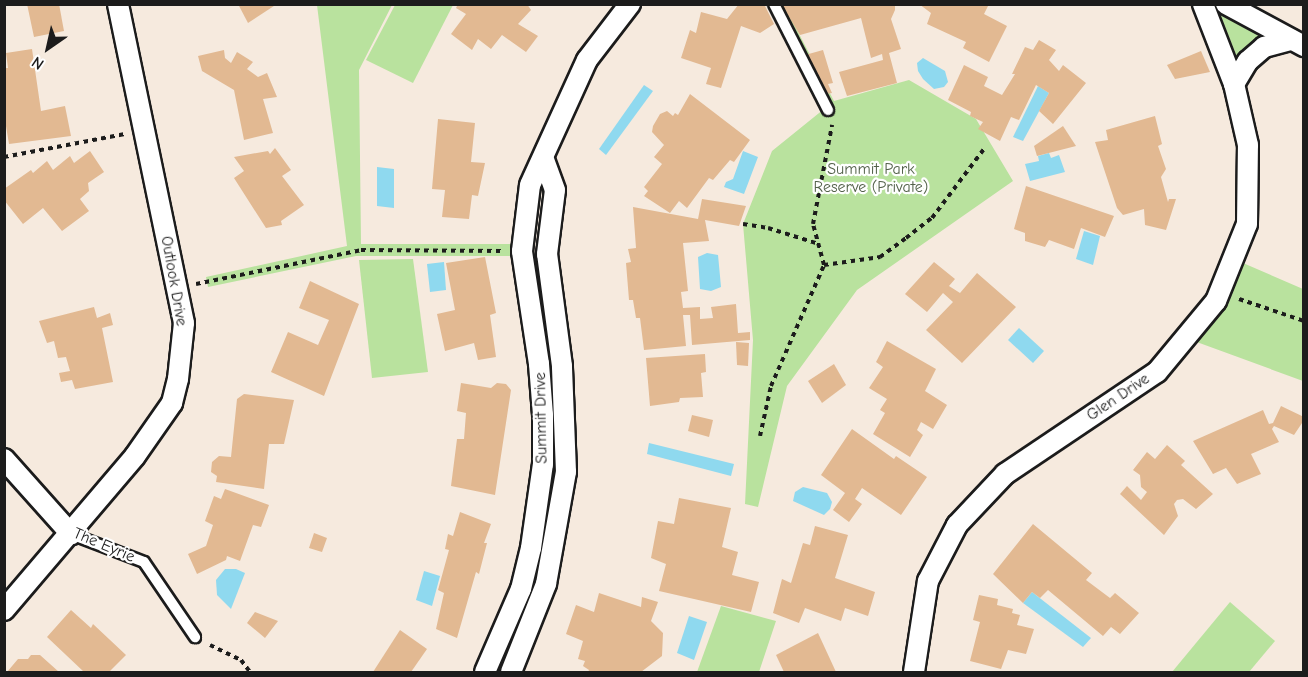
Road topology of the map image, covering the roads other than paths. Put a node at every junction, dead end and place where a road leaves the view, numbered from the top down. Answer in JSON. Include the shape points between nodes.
{"nodes":[{"id":1,"x":118,"y":4,"type":"edge"},
{"id":2,"x":630,"y":4,"type":"edge"},
{"id":3,"x":774,"y":4,"type":"edge"},
{"id":4,"x":1203,"y":4,"type":"edge"},
{"id":5,"x":1226,"y":4,"type":"edge"},
{"id":6,"x":1297,"y":43,"type":"edge"},
{"id":7,"x":1234,"y":84,"type":"junction"},
{"id":8,"x":828,"y":110,"type":"road end"},
{"id":9,"x":544,"y":159,"type":"junction"},
{"id":10,"x":4,"y":459,"type":"edge"},
{"id":11,"x":71,"y":534,"type":"junction"},
{"id":12,"x":4,"y":610,"type":"edge"},
{"id":13,"x":195,"y":637,"type":"road end"},
{"id":14,"x":485,"y":672,"type":"edge"},
{"id":15,"x":511,"y":672,"type":"edge"},
{"id":16,"x":914,"y":672,"type":"edge"}],
"edges":[{"from":1,"to":11,"type":"street","name":"Outlook Drive","via":[[184,323],[172,403],[135,456]]},
{"from":2,"to":9,"type":"street","name":"Summit Drive","via":[[586,60]]},
{"from":3,"to":8,"type":"lane"},
{"from":4,"to":7,"type":"street","name":"Glen Drive"},
{"from":5,"to":6,"type":"street"},
{"from":6,"to":7,"type":"street","via":[[1264,47],[1248,61]]},
{"from":7,"to":16,"type":"street","name":"Glen Drive","via":[[1248,145],[1247,224],[1216,301],[1156,372],[1005,474],[957,525],[928,581]]},
{"from":9,"to":14,"type":"street","name":"Summit Drive","via":[[530,185],[522,251],[539,364],[543,464],[521,589]]},
{"from":9,"to":15,"type":"street","name":"Summit Drive","via":[[555,190],[547,254],[562,366],[566,472],[546,584]]},
{"from":10,"to":11,"type":"street","name":"The Eyrie"},
{"from":11,"to":12,"type":"street","name":"Outlook Drive"},
{"from":11,"to":13,"type":"lane","name":"The Eyrie","via":[[144,562]]}]}
